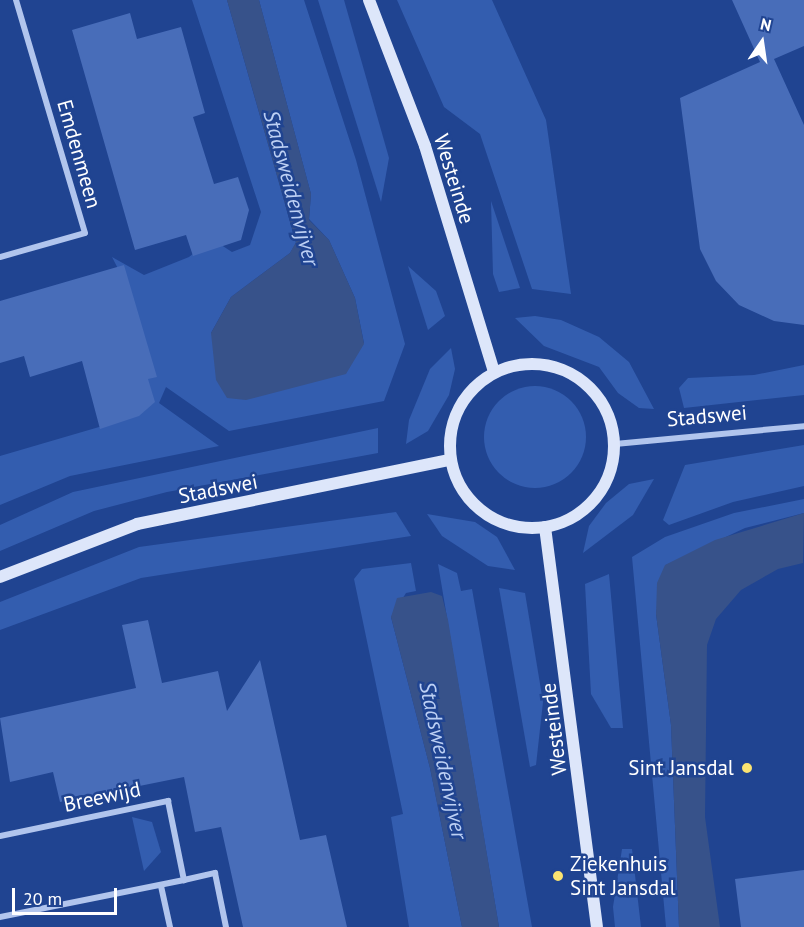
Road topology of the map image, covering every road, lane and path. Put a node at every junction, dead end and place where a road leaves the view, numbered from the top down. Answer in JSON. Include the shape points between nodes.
{"nodes":[{"id":1,"x":16,"y":0,"type":"edge"},
{"id":2,"x":369,"y":0,"type":"edge"},
{"id":3,"x":0,"y":257,"type":"edge"},
{"id":4,"x":494,"y":372,"type":"junction"},
{"id":5,"x":804,"y":426,"type":"edge"},
{"id":6,"x":615,"y":444,"type":"junction"},
{"id":7,"x":450,"y":460,"type":"junction"},
{"id":8,"x":545,"y":527,"type":"junction"},
{"id":9,"x":0,"y":577,"type":"edge"},
{"id":10,"x":0,"y":836,"type":"edge"},
{"id":11,"x":184,"y":880,"type":"junction"},
{"id":12,"x":161,"y":885,"type":"junction"},
{"id":13,"x":0,"y":917,"type":"edge"},
{"id":14,"x":170,"y":927,"type":"edge"},
{"id":15,"x":226,"y":927,"type":"edge"},
{"id":16,"x":597,"y":927,"type":"edge"}],
"edges":[{"from":1,"to":3,"type":"street","name":"Emdenmeen","via":[[85,233]]},
{"from":2,"to":4,"type":"street","name":"Westeinde","via":[[425,146]]},
{"from":4,"to":6,"type":"street","via":[[529,364],[564,369],[600,399]]},
{"from":4,"to":7,"type":"street","via":[[458,409],[450,434]]},
{"from":5,"to":6,"type":"street","name":"Stadswei"},
{"from":6,"to":8,"type":"street","via":[[610,473],[595,499],[573,517]]},
{"from":7,"to":8,"type":"street","via":[[474,505],[495,520]]},
{"from":7,"to":9,"type":"street","name":"Stadswei","via":[[137,524]]},
{"from":8,"to":16,"type":"street","name":"Westeinde"},
{"from":10,"to":11,"type":"street","name":"Breewijd","via":[[168,801]]},
{"from":11,"to":12,"type":"street"},
{"from":11,"to":15,"type":"street","via":[[215,873]]},
{"from":12,"to":13,"type":"street"},
{"from":12,"to":14,"type":"street"}]}
